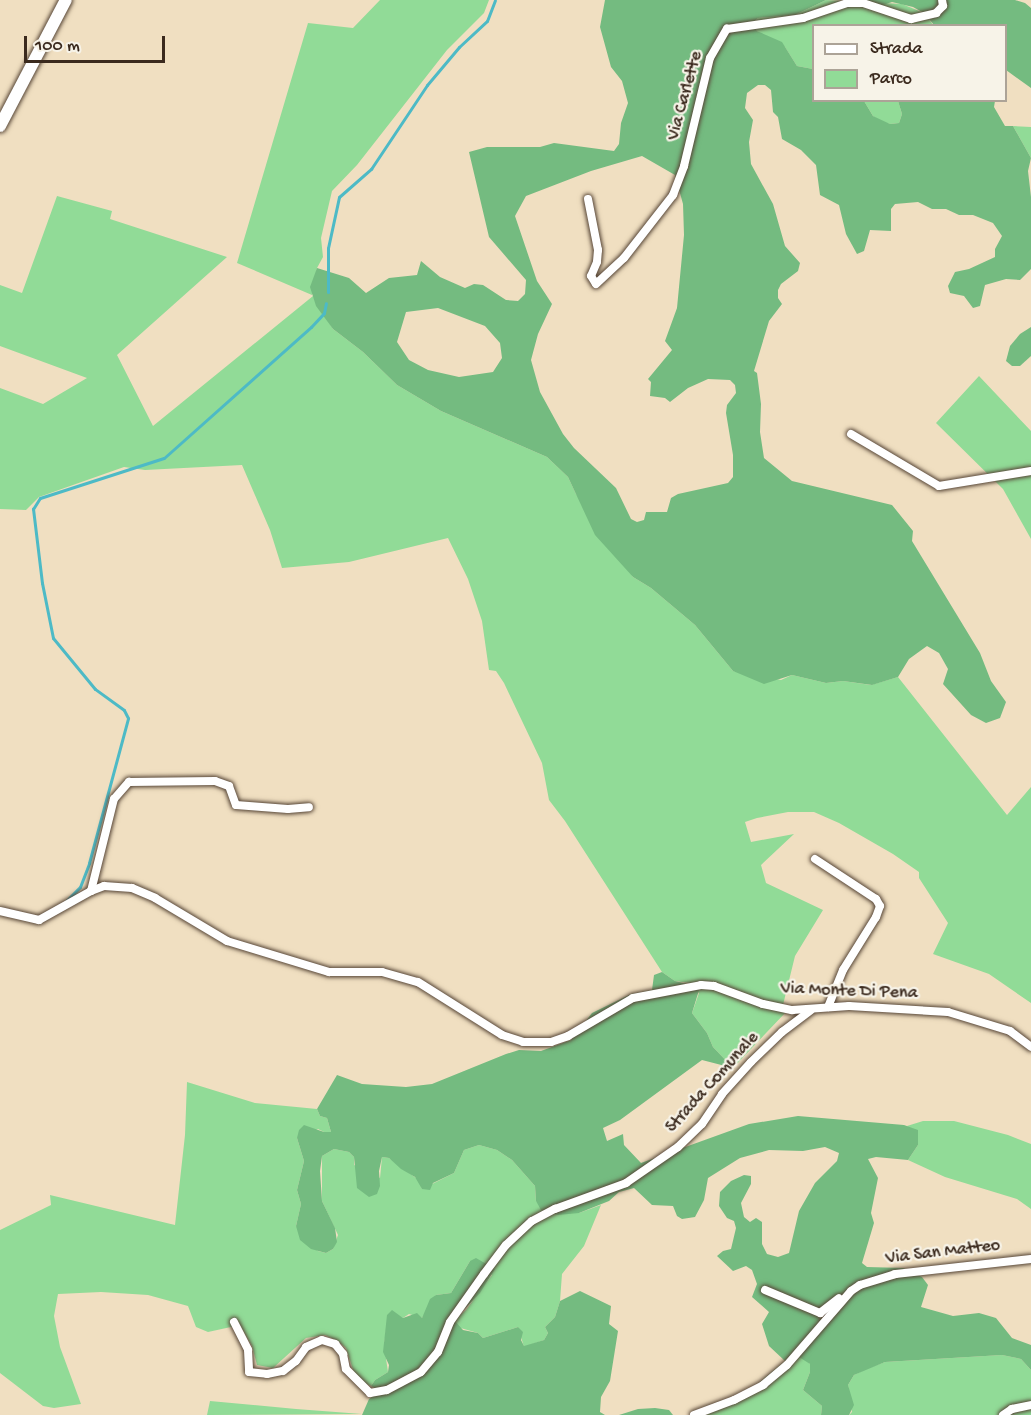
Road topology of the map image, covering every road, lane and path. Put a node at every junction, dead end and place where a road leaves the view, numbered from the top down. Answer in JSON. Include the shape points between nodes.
{"nodes":[{"id":1,"x":66,"y":0,"type":"edge"},
{"id":2,"x":942,"y":0,"type":"edge"},
{"id":3,"x":0,"y":126,"type":"edge"},
{"id":4,"x":588,"y":199,"type":"dead end"},
{"id":5,"x":851,"y":434,"type":"dead end"},
{"id":6,"x":1031,"y":471,"type":"edge"},
{"id":7,"x":309,"y":807,"type":"dead end"},
{"id":8,"x":815,"y":859,"type":"dead end"},
{"id":9,"x":91,"y":891,"type":"junction"},
{"id":10,"x":0,"y":911,"type":"edge"},
{"id":11,"x":828,"y":1007,"type":"junction"},
{"id":12,"x":812,"y":1009,"type":"junction"},
{"id":13,"x":1031,"y":1047,"type":"edge"},
{"id":14,"x":1031,"y":1259,"type":"edge"},
{"id":15,"x":765,"y":1290,"type":"dead end"},
{"id":16,"x":851,"y":1291,"type":"junction"},
{"id":17,"x":234,"y":1322,"type":"dead end"},
{"id":18,"x":1031,"y":1405,"type":"edge"},
{"id":19,"x":694,"y":1415,"type":"edge"},
{"id":20,"x":1003,"y":1415,"type":"edge"}],
"edges":[{"from":1,"to":3,"type":"street"},
{"from":2,"to":4,"type":"street","name":"Via Carlette","via":[[943,6],[936,13],[911,19],[863,3],[847,3],[803,18],[727,29],[710,58],[684,166],[673,195],[624,258],[596,284],[591,276],[598,250]]},
{"from":5,"to":6,"type":"street","via":[[939,486]]},
{"from":7,"to":9,"type":"street","via":[[236,805],[229,786],[215,781],[129,782],[114,799]]},
{"from":8,"to":11,"type":"street","via":[[876,899],[880,906],[843,970]]},
{"from":9,"to":10,"type":"street","name":"Via Monte Di Pena","via":[[39,920]]},
{"from":9,"to":12,"type":"street","name":"Via Monte Di Pena","via":[[104,886],[132,888],[227,941],[329,972],[382,972],[404,977],[436,992],[502,1035],[523,1042],[551,1042],[591,1024],[633,998],[701,985],[763,1004],[792,1010]]},
{"from":11,"to":12,"type":"street","name":"Via Monte Di Pena"},
{"from":11,"to":13,"type":"street","name":"Via Monte Di Pena","via":[[948,1012],[1010,1031]]},
{"from":12,"to":17,"type":"street","name":"Strada Comunale","via":[[751,1062],[702,1124],[678,1147],[626,1183],[532,1221],[506,1245],[450,1322],[438,1352],[421,1372],[387,1390],[370,1393],[346,1369],[343,1354],[335,1344],[322,1340],[306,1347],[296,1362],[283,1371],[249,1372],[248,1350]]},
{"from":14,"to":16,"type":"street","name":"Via San Matteo","via":[[895,1274],[872,1279]]},
{"from":15,"to":16,"type":"street","via":[[820,1313]]},
{"from":16,"to":19,"type":"street","name":"Via San Matteo","via":[[787,1365],[763,1384]]},
{"from":18,"to":20,"type":"street"}]}
